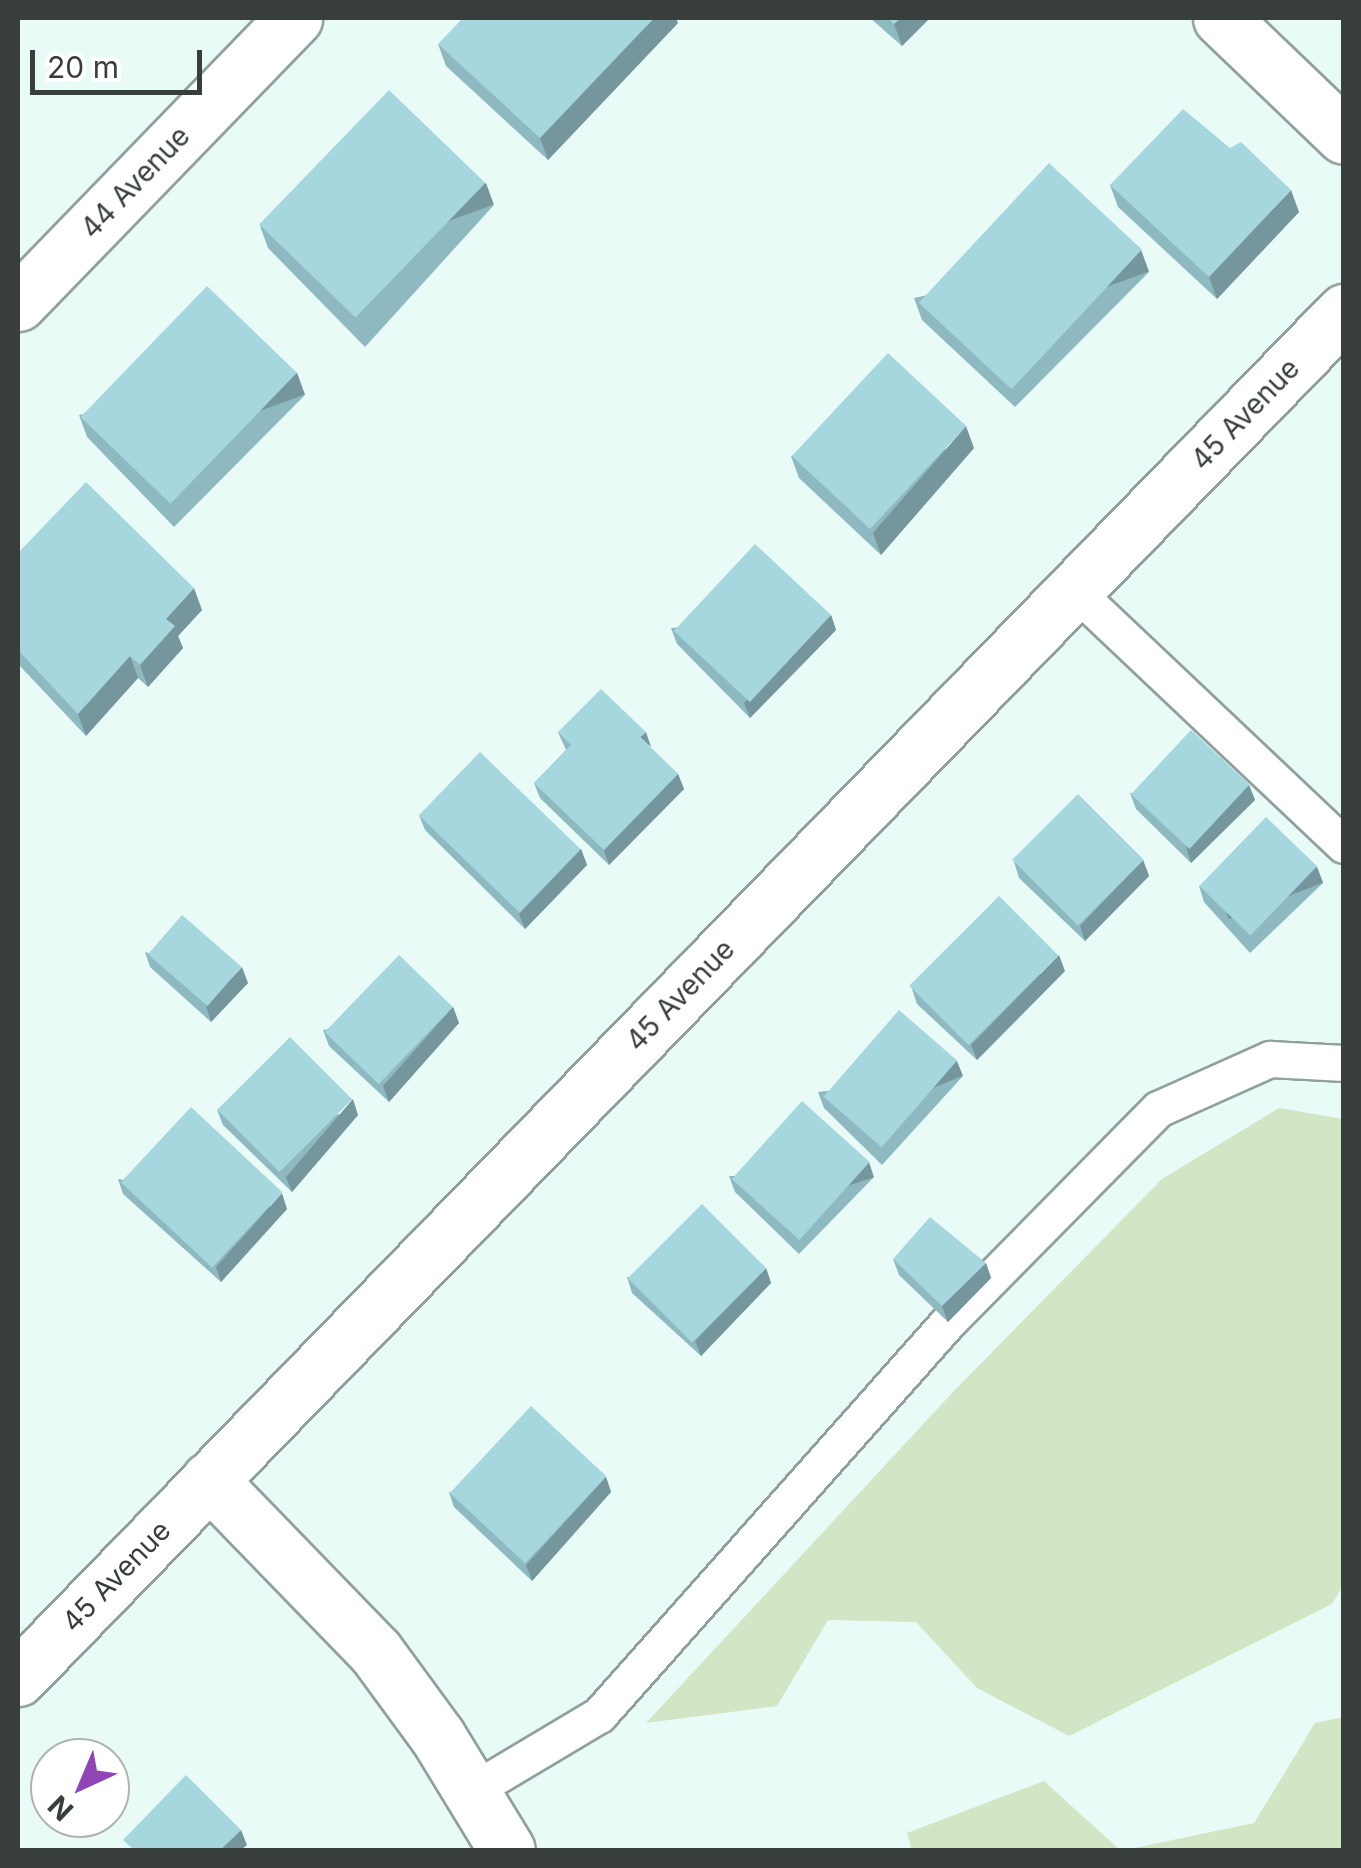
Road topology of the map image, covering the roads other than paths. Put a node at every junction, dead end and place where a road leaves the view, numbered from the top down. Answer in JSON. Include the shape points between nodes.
{"nodes":[{"id":1,"x":294,"y":18,"type":"edge"},
{"id":2,"x":1221,"y":18,"type":"edge"},
{"id":3,"x":1344,"y":136,"type":"edge"},
{"id":4,"x":18,"y":303,"type":"edge"},
{"id":5,"x":1344,"y":312,"type":"edge"},
{"id":6,"x":1074,"y":590,"type":"junction"},
{"id":7,"x":1344,"y":845,"type":"edge"},
{"id":8,"x":1344,"y":1063,"type":"edge"},
{"id":9,"x":210,"y":1480,"type":"junction"},
{"id":10,"x":18,"y":1678,"type":"edge"},
{"id":11,"x":473,"y":1790,"type":"junction"},
{"id":12,"x":507,"y":1850,"type":"edge"}],
"edges":[{"from":1,"to":4,"type":"street","name":"44 Avenue"},
{"from":2,"to":3,"type":"street"},
{"from":5,"to":6,"type":"street","name":"45 Avenue"},
{"from":6,"to":7,"type":"lane"},
{"from":6,"to":9,"type":"street","name":"45 Avenue"},
{"from":8,"to":11,"type":"lane","via":[[1270,1060],[1158,1109],[948,1322],[599,1715]]},
{"from":9,"to":10,"type":"street","name":"45 Avenue"},
{"from":9,"to":11,"type":"street","via":[[376,1651]]},
{"from":11,"to":12,"type":"street"}]}
